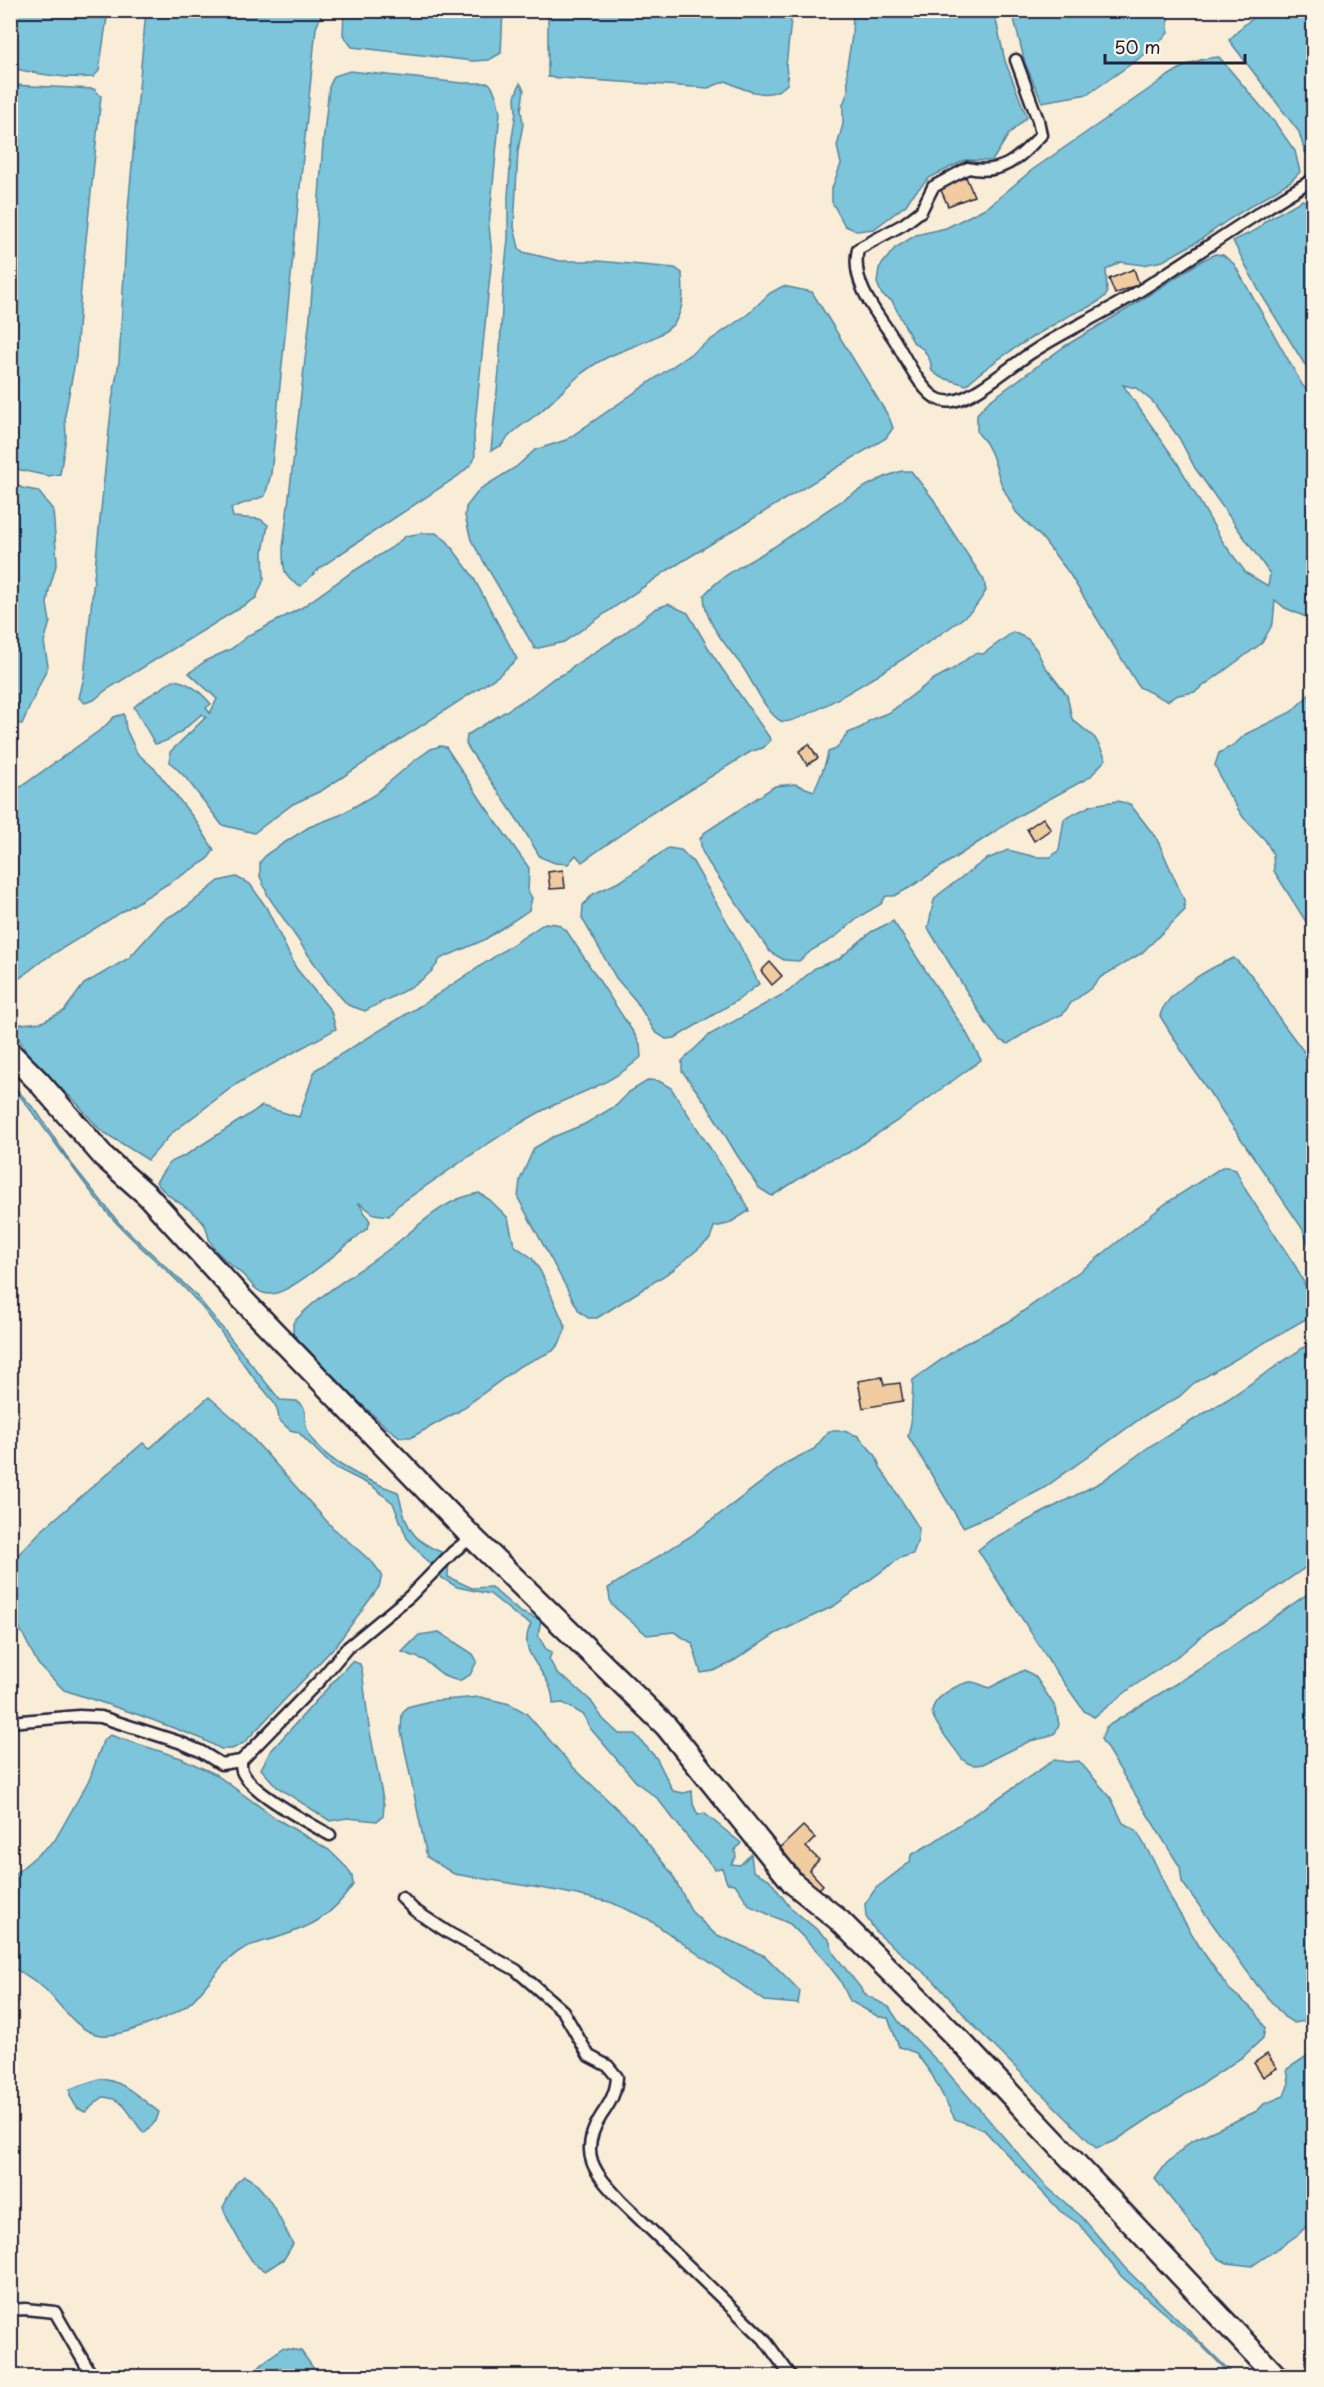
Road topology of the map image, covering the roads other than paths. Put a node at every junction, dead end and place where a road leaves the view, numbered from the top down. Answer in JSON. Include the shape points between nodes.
{"nodes":[{"id":1,"x":1016,"y":60,"type":"dead end"},
{"id":2,"x":1314,"y":179,"type":"edge"},
{"id":3,"x":10,"y":1053,"type":"edge"},
{"id":4,"x":472,"y":1537,"type":"junction"},
{"id":5,"x":10,"y":1722,"type":"edge"},
{"id":6,"x":241,"y":1761,"type":"junction"},
{"id":7,"x":330,"y":1835,"type":"dead end"},
{"id":8,"x":402,"y":1898,"type":"dead end"},
{"id":9,"x":10,"y":2310,"type":"edge"},
{"id":10,"x":92,"y":2376,"type":"edge"},
{"id":11,"x":791,"y":2376,"type":"edge"},
{"id":12,"x":1276,"y":2376,"type":"edge"}],
"edges":[{"from":1,"to":2,"type":"lane","via":[[1041,135],[1014,162],[983,172],[968,168],[933,187],[921,211],[858,249],[856,270],[863,289],[927,392],[939,400],[954,401],[984,386],[1035,350],[1134,294]]},
{"from":3,"to":4,"type":"street","via":[[104,1157],[147,1195]]},
{"from":4,"to":6,"type":"lane","via":[[347,1648]]},
{"from":4,"to":12,"type":"street","via":[[666,1726],[793,1883],[840,1921],[962,2043]]},
{"from":5,"to":6,"type":"lane","via":[[101,1717],[179,1742],[221,1764]]},
{"from":6,"to":7,"type":"lane","via":[[242,1771],[274,1802]]},
{"from":8,"to":11,"type":"lane","via":[[449,1933],[516,1970],[563,2011],[589,2056],[608,2066],[617,2077],[616,2091],[589,2143],[591,2163],[622,2202],[764,2339]]},
{"from":9,"to":10,"type":"lane","via":[[55,2312]]}]}
